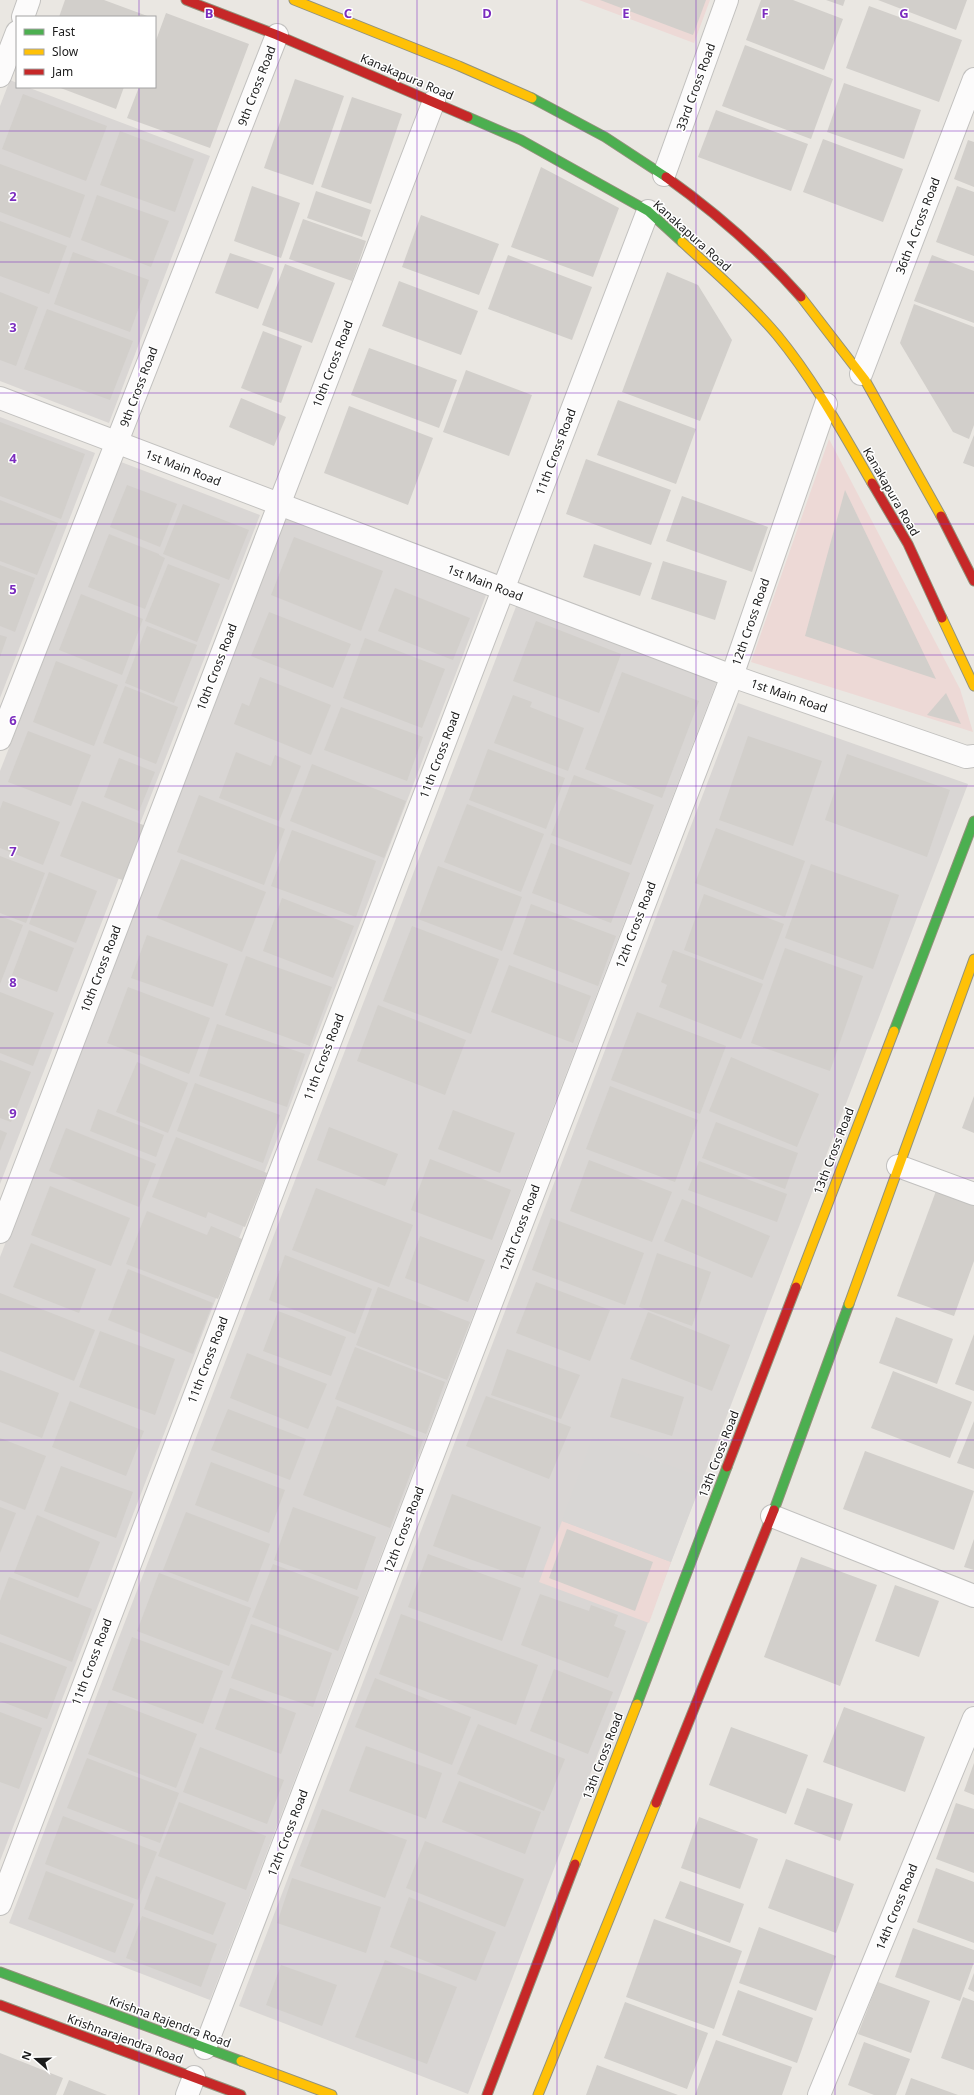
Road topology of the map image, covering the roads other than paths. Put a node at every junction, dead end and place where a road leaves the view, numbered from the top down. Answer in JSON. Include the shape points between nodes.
{"nodes":[{"id":1,"x":30,"y":0,"type":"edge"},
{"id":2,"x":186,"y":0,"type":"edge"},
{"id":3,"x":294,"y":0,"type":"edge"},
{"id":4,"x":727,"y":0,"type":"edge"},
{"id":5,"x":23,"y":16,"type":"edge"},
{"id":6,"x":16,"y":35,"type":"edge"},
{"id":7,"x":277,"y":35,"type":"junction"},
{"id":8,"x":0,"y":76,"type":"edge"},
{"id":9,"x":974,"y":79,"type":"edge"},
{"id":10,"x":434,"y":101,"type":"junction"},
{"id":11,"x":664,"y":175,"type":"junction"},
{"id":12,"x":648,"y":210,"type":"junction"},
{"id":13,"x":861,"y":374,"type":"junction"},
{"id":14,"x":0,"y":398,"type":"edge"},
{"id":15,"x":826,"y":404,"type":"junction"},
{"id":16,"x":117,"y":443,"type":"junction"},
{"id":17,"x":279,"y":504,"type":"junction"},
{"id":18,"x":974,"y":581,"type":"edge"},
{"id":19,"x":503,"y":590,"type":"junction"},
{"id":20,"x":732,"y":676,"type":"junction"},
{"id":21,"x":974,"y":686,"type":"edge"},
{"id":22,"x":0,"y":739,"type":"edge"},
{"id":23,"x":974,"y":756,"type":"edge"},
{"id":24,"x":974,"y":821,"type":"edge"},
{"id":25,"x":974,"y":958,"type":"edge"},
{"id":26,"x":898,"y":1166,"type":"junction"},
{"id":27,"x":974,"y":1194,"type":"edge"},
{"id":28,"x":0,"y":1232,"type":"edge"},
{"id":29,"x":772,"y":1516,"type":"junction"},
{"id":30,"x":974,"y":1596,"type":"edge"},
{"id":31,"x":974,"y":1718,"type":"edge"},
{"id":32,"x":0,"y":1904,"type":"edge"},
{"id":33,"x":0,"y":1972,"type":"edge"},
{"id":34,"x":0,"y":2005,"type":"edge"},
{"id":35,"x":205,"y":2048,"type":"junction"},
{"id":36,"x":190,"y":2086,"type":"edge"},
{"id":37,"x":241,"y":2095,"type":"edge"},
{"id":38,"x":332,"y":2095,"type":"edge"},
{"id":39,"x":487,"y":2095,"type":"edge"},
{"id":40,"x":538,"y":2095,"type":"edge"},
{"id":41,"x":819,"y":2095,"type":"edge"}],
"edges":[{"from":1,"to":5,"type":"street"},
{"from":2,"to":7,"type":"main road","name":"Kanakapura Road"},
{"from":3,"to":11,"type":"main road","via":[[444,60],[554,110],[609,139]]},
{"from":4,"to":11,"type":"street","name":"33rd Cross Road"},
{"from":6,"to":8,"type":"street"},
{"from":7,"to":10,"type":"main road","name":"Kanakapura Road"},
{"from":7,"to":16,"type":"street","name":"9th Cross Road"},
{"from":9,"to":13,"type":"street","name":"36th A Cross Road"},
{"from":10,"to":12,"type":"main road","name":"Kanakapura Road","via":[[520,140]]},
{"from":10,"to":17,"type":"street","name":"10th Cross Road"},
{"from":11,"to":13,"type":"main road","via":[[740,235],[776,270]]},
{"from":12,"to":15,"type":"main road","name":"Kanakapura Road","via":[[717,274],[777,335]]},
{"from":12,"to":19,"type":"street","name":"11th Cross Road"},
{"from":13,"to":18,"type":"main road","via":[[951,530]]},
{"from":14,"to":16,"type":"street","name":"1st Main Road"},
{"from":15,"to":20,"type":"street","name":"12th Cross Road"},
{"from":15,"to":21,"type":"main road","name":"Kanakapura Road","via":[[908,544]]},
{"from":16,"to":17,"type":"street","name":"1st Main Road"},
{"from":16,"to":22,"type":"street","name":"9th Cross Road"},
{"from":17,"to":19,"type":"street","name":"1st Main Road"},
{"from":17,"to":28,"type":"street","name":"10th Cross Road"},
{"from":19,"to":20,"type":"street","name":"1st Main Road"},
{"from":19,"to":32,"type":"street","name":"11th Cross Road"},
{"from":20,"to":23,"type":"street","name":"1st Main Road","via":[[966,757]]},
{"from":20,"to":35,"type":"street","name":"12th Cross Road"},
{"from":24,"to":39,"type":"main road","name":"13th Cross Road"},
{"from":25,"to":26,"type":"main road"},
{"from":26,"to":27,"type":"street"},
{"from":26,"to":29,"type":"main road"},
{"from":29,"to":30,"type":"street"},
{"from":29,"to":40,"type":"main road"},
{"from":31,"to":41,"type":"street","name":"14th Cross Road"},
{"from":33,"to":35,"type":"main road","name":"Krishna Rajendra Road"},
{"from":34,"to":36,"type":"main road","name":"Krishnarajendra Road"},
{"from":35,"to":38,"type":"main road","name":"Krishna Rajendra Road"},
{"from":36,"to":37,"type":"main road","name":"Krishnarajendra Road"}]}
